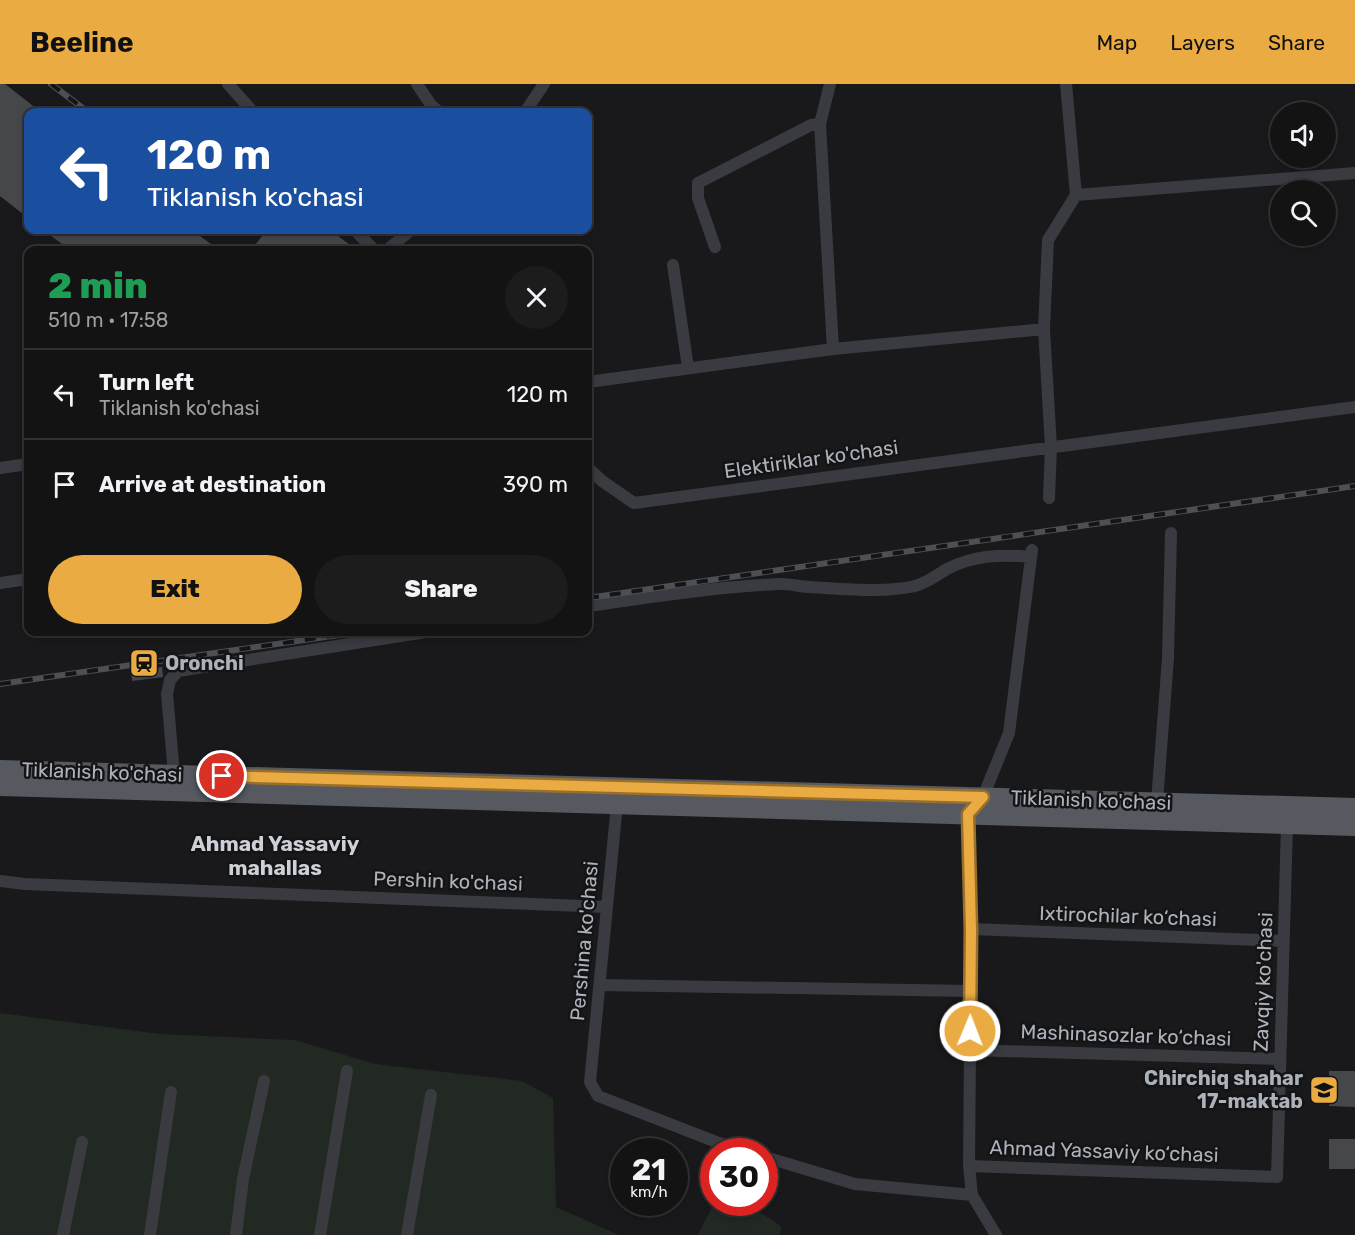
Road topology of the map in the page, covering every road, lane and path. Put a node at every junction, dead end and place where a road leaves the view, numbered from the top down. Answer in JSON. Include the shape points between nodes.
{"nodes":[{"id":1,"x":228,"y":84,"type":"edge"},
{"id":2,"x":417,"y":84,"type":"edge"},
{"id":3,"x":544,"y":84,"type":"edge"},
{"id":4,"x":830,"y":84,"type":"edge"},
{"id":5,"x":1066,"y":84,"type":"edge"},
{"id":6,"x":249,"y":108,"type":"edge"},
{"id":7,"x":434,"y":108,"type":"edge"},
{"id":8,"x":528,"y":108,"type":"edge"},
{"id":9,"x":820,"y":124,"type":"junction"},
{"id":10,"x":1355,"y":174,"type":"edge"},
{"id":11,"x":1076,"y":195,"type":"junction"},
{"id":12,"x":359,"y":234,"type":"edge"},
{"id":13,"x":406,"y":234,"type":"edge"},
{"id":14,"x":370,"y":246,"type":"edge"},
{"id":15,"x":392,"y":246,"type":"edge"},
{"id":16,"x":715,"y":247,"type":"dead end"},
{"id":17,"x":673,"y":265,"type":"dead end"},
{"id":18,"x":1044,"y":329,"type":"junction"},
{"id":19,"x":833,"y":349,"type":"junction"},
{"id":20,"x":688,"y":368,"type":"junction"},
{"id":21,"x":592,"y":381,"type":"edge"},
{"id":22,"x":1355,"y":406,"type":"edge"},
{"id":23,"x":1051,"y":447,"type":"junction"},
{"id":24,"x":24,"y":465,"type":"edge"},
{"id":25,"x":0,"y":468,"type":"edge"},
{"id":26,"x":592,"y":472,"type":"edge"},
{"id":27,"x":1049,"y":498,"type":"dead end"},
{"id":28,"x":1170,"y":533,"type":"dead end"},
{"id":29,"x":24,"y":580,"type":"edge"},
{"id":30,"x":0,"y":583,"type":"edge"},
{"id":31,"x":592,"y":605,"type":"edge"},
{"id":32,"x":401,"y":636,"type":"edge"},
{"id":33,"x":0,"y":770,"type":"edge"},
{"id":34,"x":174,"y":774,"type":"junction"},
{"id":35,"x":0,"y":786,"type":"edge"},
{"id":36,"x":983,"y":797,"type":"junction"},
{"id":37,"x":1157,"y":802,"type":"junction"},
{"id":38,"x":617,"y":804,"type":"junction"},
{"id":39,"x":1355,"y":808,"type":"edge"},
{"id":40,"x":968,"y":814,"type":"junction"},
{"id":41,"x":1287,"y":824,"type":"junction"},
{"id":42,"x":1355,"y":826,"type":"edge"},
{"id":43,"x":0,"y":881,"type":"edge"},
{"id":44,"x":607,"y":907,"type":"junction"},
{"id":45,"x":971,"y":930,"type":"junction"},
{"id":46,"x":1284,"y":941,"type":"junction"},
{"id":47,"x":600,"y":985,"type":"junction"},
{"id":48,"x":971,"y":991,"type":"junction"},
{"id":49,"x":970,"y":1050,"type":"junction"},
{"id":50,"x":1280,"y":1059,"type":"junction"},
{"id":51,"x":347,"y":1071,"type":"dead end"},
{"id":52,"x":264,"y":1081,"type":"dead end"},
{"id":53,"x":171,"y":1092,"type":"dead end"},
{"id":54,"x":431,"y":1095,"type":"dead end"},
{"id":55,"x":706,"y":1138,"type":"edge"},
{"id":56,"x":82,"y":1142,"type":"dead end"},
{"id":57,"x":778,"y":1160,"type":"edge"},
{"id":58,"x":969,"y":1166,"type":"junction"},
{"id":59,"x":1277,"y":1177,"type":"joint"},
{"id":60,"x":972,"y":1196,"type":"junction"},
{"id":61,"x":63,"y":1235,"type":"edge"},
{"id":62,"x":150,"y":1235,"type":"edge"},
{"id":63,"x":236,"y":1235,"type":"edge"},
{"id":64,"x":320,"y":1235,"type":"edge"},
{"id":65,"x":407,"y":1235,"type":"edge"},
{"id":66,"x":996,"y":1235,"type":"edge"}],
"edges":[{"from":1,"to":6,"type":"street"},
{"from":2,"to":7,"type":"street"},
{"from":3,"to":8,"type":"street"},
{"from":4,"to":9,"type":"street"},
{"from":5,"to":11,"type":"street"},
{"from":9,"to":16,"type":"street","via":[[811,125],[698,183],[698,198]]},
{"from":9,"to":19,"type":"street"},
{"from":10,"to":11,"type":"street"},
{"from":11,"to":18,"type":"street","via":[[1048,240]]},
{"from":12,"to":14,"type":"street"},
{"from":13,"to":15,"type":"street"},
{"from":17,"to":20,"type":"street"},
{"from":18,"to":19,"type":"street"},
{"from":18,"to":23,"type":"street"},
{"from":19,"to":20,"type":"street"},
{"from":20,"to":21,"type":"street"},
{"from":22,"to":23,"type":"street","name":"Elektiriklar ko'chasi"},
{"from":23,"to":26,"type":"street","name":"Elektiriklar ko'chasi","via":[[634,503]]},
{"from":23,"to":27,"type":"street"},
{"from":24,"to":25,"type":"street"},
{"from":28,"to":37,"type":"street","via":[[1168,658]]},
{"from":29,"to":30,"type":"street"},
{"from":31,"to":36,"type":"street","via":[[781,584],[915,586],[978,557],[1032,553],[1009,733]]},
{"from":32,"to":34,"type":"street","via":[[178,671],[170,680],[168,694]]},
{"from":33,"to":34,"type":"main road","name":"Tiklanish ko'chasi"},
{"from":34,"to":36,"type":"main road","name":"Tiklanish ko'chasi"},
{"from":35,"to":38,"type":"main road"},
{"from":36,"to":37,"type":"main road","name":"Tiklanish ko'chasi"},
{"from":36,"to":40,"type":"main road"},
{"from":37,"to":39,"type":"main road","name":"Tiklanish ko'chasi"},
{"from":38,"to":40,"type":"main road"},
{"from":38,"to":44,"type":"street","name":"Pershina ko'chasi"},
{"from":40,"to":41,"type":"main road"},
{"from":40,"to":45,"type":"street"},
{"from":41,"to":42,"type":"main road"},
{"from":41,"to":46,"type":"street","name":"Zavqiy ko'chasi"},
{"from":43,"to":44,"type":"street","name":"Pershin ko'chasi"},
{"from":44,"to":47,"type":"street","name":"Pershina ko'chasi"},
{"from":45,"to":46,"type":"street","name":"Ixtirochilar ko‘chasi"},
{"from":45,"to":48,"type":"street"},
{"from":46,"to":50,"type":"street","name":"Zavqiy ko'chasi"},
{"from":47,"to":48,"type":"street"},
{"from":47,"to":55,"type":"street","name":"Pershina ko'chasi","via":[[590,1082],[598,1096]]},
{"from":48,"to":49,"type":"street"},
{"from":49,"to":50,"type":"street","name":"Mashinasozlar ko‘chasi"},
{"from":49,"to":58,"type":"street"},
{"from":50,"to":59,"type":"street","name":"Zavqiy ko'chasi"},
{"from":51,"to":64,"type":"street"},
{"from":52,"to":63,"type":"street","via":[[243,1179]]},
{"from":53,"to":62,"type":"street"},
{"from":54,"to":65,"type":"street"},
{"from":56,"to":61,"type":"street"},
{"from":57,"to":60,"type":"street","via":[[855,1184]]},
{"from":58,"to":59,"type":"street","name":"Ahmad Yassaviy ko‘chasi"},
{"from":58,"to":60,"type":"street","name":"Ahmad Yassaviy ko‘chasi"},
{"from":60,"to":66,"type":"street","name":"Ahmad Yassaviy ko‘chasi"}]}
